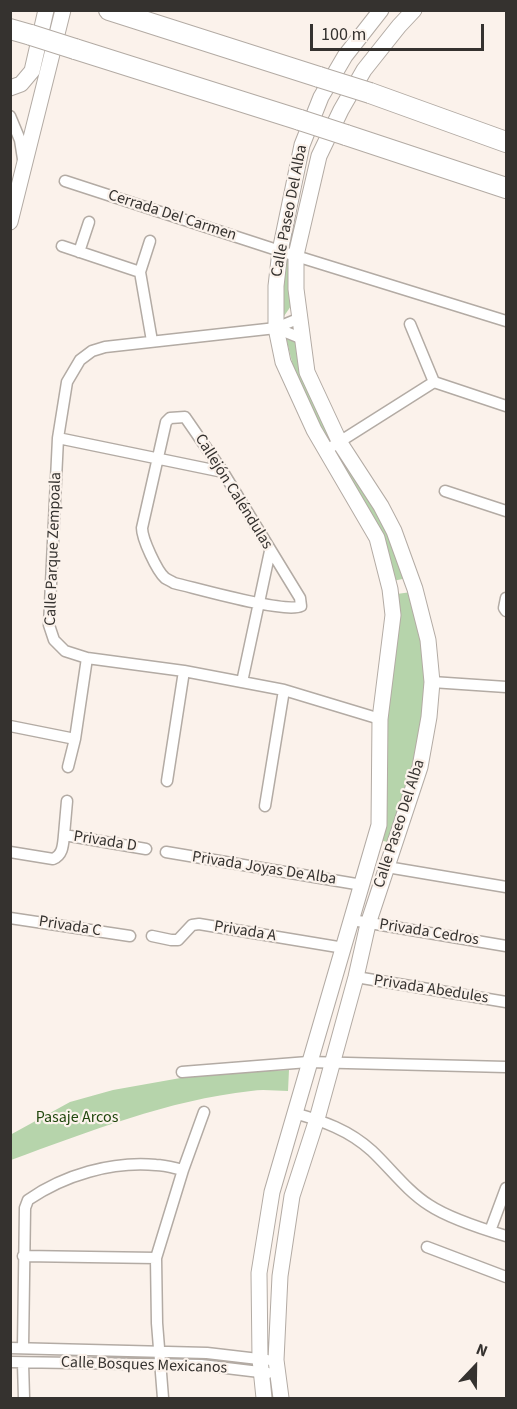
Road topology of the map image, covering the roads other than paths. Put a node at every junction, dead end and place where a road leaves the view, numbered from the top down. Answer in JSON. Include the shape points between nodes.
{"nodes":[{"id":1,"x":46,"y":10,"type":"edge"},
{"id":2,"x":63,"y":10,"type":"edge"},
{"id":3,"x":109,"y":10,"type":"edge"},
{"id":4,"x":381,"y":10,"type":"edge"},
{"id":5,"x":414,"y":10,"type":"edge"},
{"id":6,"x":10,"y":29,"type":"edge"},
{"id":7,"x":10,"y":88,"type":"edge"},
{"id":8,"x":10,"y":116,"type":"edge"},
{"id":9,"x":507,"y":142,"type":"edge"},
{"id":10,"x":24,"y":166,"type":"junction"},
{"id":11,"x":15,"y":181,"type":"edge"},
{"id":12,"x":65,"y":181,"type":"dead end"},
{"id":13,"x":507,"y":188,"type":"edge"},
{"id":14,"x":10,"y":222,"type":"edge"},
{"id":15,"x":89,"y":222,"type":"dead end"},
{"id":16,"x":150,"y":241,"type":"dead end"},
{"id":17,"x":62,"y":246,"type":"dead end"},
{"id":18,"x":280,"y":250,"type":"junction"},
{"id":19,"x":79,"y":252,"type":"junction"},
{"id":20,"x":296,"y":255,"type":"junction"},
{"id":21,"x":140,"y":272,"type":"junction"},
{"id":22,"x":300,"y":318,"type":"junction"},
{"id":23,"x":507,"y":321,"type":"edge"},
{"id":24,"x":410,"y":324,"type":"dead end"},
{"id":25,"x":276,"y":328,"type":"junction"},
{"id":26,"x":303,"y":339,"type":"junction"},
{"id":27,"x":152,"y":340,"type":"junction"},
{"id":28,"x":434,"y":382,"type":"junction"},
{"id":29,"x":507,"y":406,"type":"edge"},
{"id":30,"x":58,"y":438,"type":"junction"},
{"id":31,"x":340,"y":443,"type":"junction"},
{"id":32,"x":325,"y":451,"type":"junction"},
{"id":33,"x":157,"y":458,"type":"junction"},
{"id":34,"x":223,"y":472,"type":"junction"},
{"id":35,"x":445,"y":491,"type":"dead end"},
{"id":36,"x":507,"y":511,"type":"edge"},
{"id":37,"x":270,"y":551,"type":"junction"},
{"id":38,"x":390,"y":589,"type":"junction"},
{"id":39,"x":415,"y":589,"type":"junction"},
{"id":40,"x":507,"y":598,"type":"edge"},
{"id":41,"x":259,"y":603,"type":"junction"},
{"id":42,"x":507,"y":611,"type":"edge"},
{"id":43,"x":87,"y":658,"type":"junction"},
{"id":44,"x":184,"y":671,"type":"junction"},
{"id":45,"x":243,"y":682,"type":"junction"},
{"id":46,"x":432,"y":682,"type":"junction"},
{"id":47,"x":507,"y":687,"type":"edge"},
{"id":48,"x":284,"y":690,"type":"junction"},
{"id":49,"x":380,"y":719,"type":"junction"},
{"id":50,"x":10,"y":726,"type":"edge"},
{"id":51,"x":75,"y":739,"type":"junction"},
{"id":52,"x":68,"y":767,"type":"dead end"},
{"id":53,"x":167,"y":781,"type":"dead end"},
{"id":54,"x":67,"y":801,"type":"dead end"},
{"id":55,"x":265,"y":806,"type":"dead end"},
{"id":56,"x":64,"y":835,"type":"junction"},
{"id":57,"x":146,"y":849,"type":"dead end"},
{"id":58,"x":10,"y":852,"type":"edge"},
{"id":59,"x":166,"y":852,"type":"dead end"},
{"id":60,"x":387,"y":867,"type":"junction"},
{"id":61,"x":362,"y":885,"type":"junction"},
{"id":62,"x":507,"y":887,"type":"edge"},
{"id":63,"x":10,"y":918,"type":"edge"},
{"id":64,"x":352,"y":920,"type":"junction"},
{"id":65,"x":368,"y":924,"type":"junction"},
{"id":66,"x":130,"y":936,"type":"dead end"},
{"id":67,"x":152,"y":936,"type":"dead end"},
{"id":68,"x":507,"y":946,"type":"edge"},
{"id":69,"x":344,"y":948,"type":"junction"},
{"id":70,"x":356,"y":977,"type":"junction"},
{"id":71,"x":507,"y":1002,"type":"edge"},
{"id":72,"x":308,"y":1062,"type":"junction"},
{"id":73,"x":332,"y":1062,"type":"junction"},
{"id":74,"x":507,"y":1067,"type":"edge"},
{"id":75,"x":182,"y":1072,"type":"dead end"},
{"id":76,"x":204,"y":1113,"type":"dead end"},
{"id":77,"x":294,"y":1113,"type":"junction"},
{"id":78,"x":317,"y":1119,"type":"junction"},
{"id":79,"x":183,"y":1170,"type":"junction"},
{"id":80,"x":507,"y":1188,"type":"edge"},
{"id":81,"x":490,"y":1231,"type":"junction"},
{"id":82,"x":507,"y":1236,"type":"edge"},
{"id":83,"x":427,"y":1247,"type":"dead end"},
{"id":84,"x":23,"y":1256,"type":"junction"},
{"id":85,"x":156,"y":1258,"type":"junction"},
{"id":86,"x":507,"y":1277,"type":"edge"},
{"id":87,"x":10,"y":1348,"type":"edge"},
{"id":88,"x":23,"y":1348,"type":"junction"},
{"id":89,"x":158,"y":1351,"type":"junction"},
{"id":90,"x":10,"y":1362,"type":"edge"},
{"id":91,"x":22,"y":1362,"type":"junction"},
{"id":92,"x":159,"y":1365,"type":"junction"},
{"id":93,"x":261,"y":1366,"type":"junction"},
{"id":94,"x":277,"y":1367,"type":"junction"},
{"id":95,"x":24,"y":1398,"type":"edge"},
{"id":96,"x":163,"y":1398,"type":"edge"},
{"id":97,"x":264,"y":1398,"type":"edge"},
{"id":98,"x":281,"y":1398,"type":"edge"}],
"edges":[{"from":1,"to":7,"type":"street","via":[[32,71],[21,84]]},
{"from":2,"to":10,"type":"street"},
{"from":3,"to":9,"type":"highway","bridge":true,"via":[[370,93]]},
{"from":4,"to":18,"type":"street","name":"Calle Paseo Del Alba","via":[[345,56],[321,97],[302,145]]},
{"from":5,"to":20,"type":"street","name":"Calle Paseo Del Alba","via":[[364,70],[319,156]]},
{"from":6,"to":13,"type":"highway","bridge":true},
{"from":8,"to":10,"type":"street","via":[[20,140]]},
{"from":10,"to":11,"type":"street"},
{"from":11,"to":14,"type":"street"},
{"from":12,"to":18,"type":"street","name":"Cerrada Del Carmen"},
{"from":15,"to":19,"type":"street"},
{"from":16,"to":21,"type":"street"},
{"from":17,"to":19,"type":"street"},
{"from":18,"to":20,"type":"street","name":"Cerrada Del Carmen"},
{"from":18,"to":25,"type":"street","name":"Calle Paseo Del Alba"},
{"from":19,"to":21,"type":"street"},
{"from":20,"to":22,"type":"street","name":"Calle Paseo Del Alba"},
{"from":20,"to":23,"type":"street","name":"Cerrada Del Carmen"},
{"from":21,"to":27,"type":"street"},
{"from":22,"to":25,"type":"street","name":"Calle Parque Zempoala"},
{"from":22,"to":26,"type":"street","name":"Calle Paseo Del Alba"},
{"from":24,"to":28,"type":"street"},
{"from":25,"to":26,"type":"street","name":"Calle Parque Zempoala"},
{"from":25,"to":27,"type":"street","name":"Calle Parque Zempoala"},
{"from":25,"to":32,"type":"street","name":"Calle Paseo Del Alba","via":[[283,362]]},
{"from":26,"to":31,"type":"street","name":"Calle Paseo Del Alba","via":[[307,372]]},
{"from":27,"to":30,"type":"street","name":"Calle Parque Zempoala","via":[[105,347],[80,360],[67,382]]},
{"from":28,"to":29,"type":"street"},
{"from":28,"to":31,"type":"street"},
{"from":30,"to":33,"type":"street"},
{"from":30,"to":43,"type":"street","name":"Calle Parque Zempoala","via":[[49,625],[54,639],[65,651]]},
{"from":31,"to":32,"type":"street"},
{"from":31,"to":39,"type":"street","name":"Calle Paseo Del Alba","via":[[394,531]]},
{"from":32,"to":38,"type":"street","name":"Calle Paseo Del Alba","via":[[377,538]]},
{"from":33,"to":34,"type":"street"},
{"from":33,"to":34,"type":"street","name":"Callejón Caléndulas","via":[[168,420],[185,417]]},
{"from":33,"to":41,"type":"street","name":"Callejón Caléndulas","via":[[142,533],[165,578]]},
{"from":34,"to":37,"type":"street","name":"Callejón Caléndulas"},
{"from":35,"to":36,"type":"street"},
{"from":37,"to":41,"type":"street"},
{"from":37,"to":41,"type":"street","name":"Callejón Caléndulas","via":[[300,598],[301,606],[296,609]]},
{"from":38,"to":39,"type":"street","via":[[401,582]]},
{"from":38,"to":49,"type":"street","name":"Calle Paseo Del Alba","via":[[393,615]]},
{"from":39,"to":46,"type":"street","name":"Calle Paseo Del Alba","via":[[428,640]]},
{"from":40,"to":42,"type":"street"},
{"from":41,"to":45,"type":"street"},
{"from":43,"to":44,"type":"street","name":"Calle Parque Zempoala"},
{"from":43,"to":51,"type":"street"},
{"from":44,"to":45,"type":"street","name":"Calle Parque Zempoala"},
{"from":44,"to":53,"type":"street"},
{"from":45,"to":48,"type":"street","name":"Calle Parque Zempoala"},
{"from":46,"to":47,"type":"street"},
{"from":46,"to":60,"type":"street","name":"Calle Paseo Del Alba","via":[[420,767]]},
{"from":48,"to":49,"type":"street","name":"Calle Parque Zempoala"},
{"from":48,"to":55,"type":"street"},
{"from":49,"to":61,"type":"street","name":"Calle Paseo Del Alba","via":[[379,825]]},
{"from":50,"to":51,"type":"street"},
{"from":51,"to":52,"type":"street"},
{"from":54,"to":56,"type":"street"},
{"from":56,"to":57,"type":"street","name":"Privada D"},
{"from":56,"to":58,"type":"street","name":"Privada D","via":[[62,851],[53,859]]},
{"from":59,"to":61,"type":"street","name":"Privada Joyas De Alba"},
{"from":60,"to":62,"type":"street"},
{"from":60,"to":65,"type":"street","name":"Calle Paseo Del Alba"},
{"from":61,"to":64,"type":"street","name":"Calle Paseo Del Alba"},
{"from":63,"to":66,"type":"street","name":"Privada C"},
{"from":64,"to":65,"type":"street","name":"Privada Cedros"},
{"from":64,"to":69,"type":"street","name":"Calle Paseo Del Alba"},
{"from":65,"to":68,"type":"street","name":"Privada Cedros"},
{"from":65,"to":70,"type":"street","name":"Calle Paseo Del Alba"},
{"from":67,"to":69,"type":"street","name":"Privada A","via":[[177,939],[192,925],[199,924]]},
{"from":69,"to":72,"type":"street","name":"Calle Paseo Del Alba"},
{"from":70,"to":71,"type":"street","name":"Privada Abedules"},
{"from":70,"to":73,"type":"street","name":"Calle Paseo Del Alba"},
{"from":72,"to":73,"type":"street"},
{"from":72,"to":75,"type":"street"},
{"from":72,"to":77,"type":"street","name":"Calle Paseo Del Alba"},
{"from":73,"to":74,"type":"street"},
{"from":73,"to":78,"type":"street","name":"Calle Paseo Del Alba"},
{"from":76,"to":79,"type":"street"},
{"from":77,"to":78,"type":"street"},
{"from":77,"to":93,"type":"street","name":"Calle Paseo Del Alba","via":[[272,1191],[259,1274]]},
{"from":78,"to":81,"type":"street","via":[[342,1129],[371,1150],[431,1207]]},
{"from":78,"to":94,"type":"street","name":"Calle Paseo Del Alba","via":[[292,1196],[280,1276]]},
{"from":79,"to":84,"type":"street","via":[[156,1165],[118,1166],[75,1175],[36,1195],[25,1208]]},
{"from":79,"to":85,"type":"street"},
{"from":80,"to":81,"type":"street"},
{"from":81,"to":82,"type":"street"},
{"from":83,"to":86,"type":"street"},
{"from":84,"to":85,"type":"street"},
{"from":84,"to":88,"type":"street"},
{"from":85,"to":89,"type":"street"},
{"from":87,"to":88,"type":"street","name":"Calle Bosques Mexicanos"},
{"from":88,"to":89,"type":"street","name":"Calle Bosques Mexicanos"},
{"from":89,"to":92,"type":"street"},
{"from":89,"to":93,"type":"street","name":"Calle Bosques Mexicanos","via":[[207,1353]]},
{"from":90,"to":91,"type":"street","name":"Calle Bosques Mexicanos"},
{"from":91,"to":92,"type":"street","name":"Calle Bosques Mexicanos"},
{"from":91,"to":95,"type":"street"},
{"from":92,"to":93,"type":"street","name":"Calle Bosques Mexicanos"},
{"from":92,"to":96,"type":"street"},
{"from":93,"to":94,"type":"street","name":"Calle Bosques Mexicanos"},
{"from":93,"to":97,"type":"street","name":"Calle Paseo Del Alba"},
{"from":94,"to":98,"type":"street","name":"Calle Paseo Del Alba"}]}
